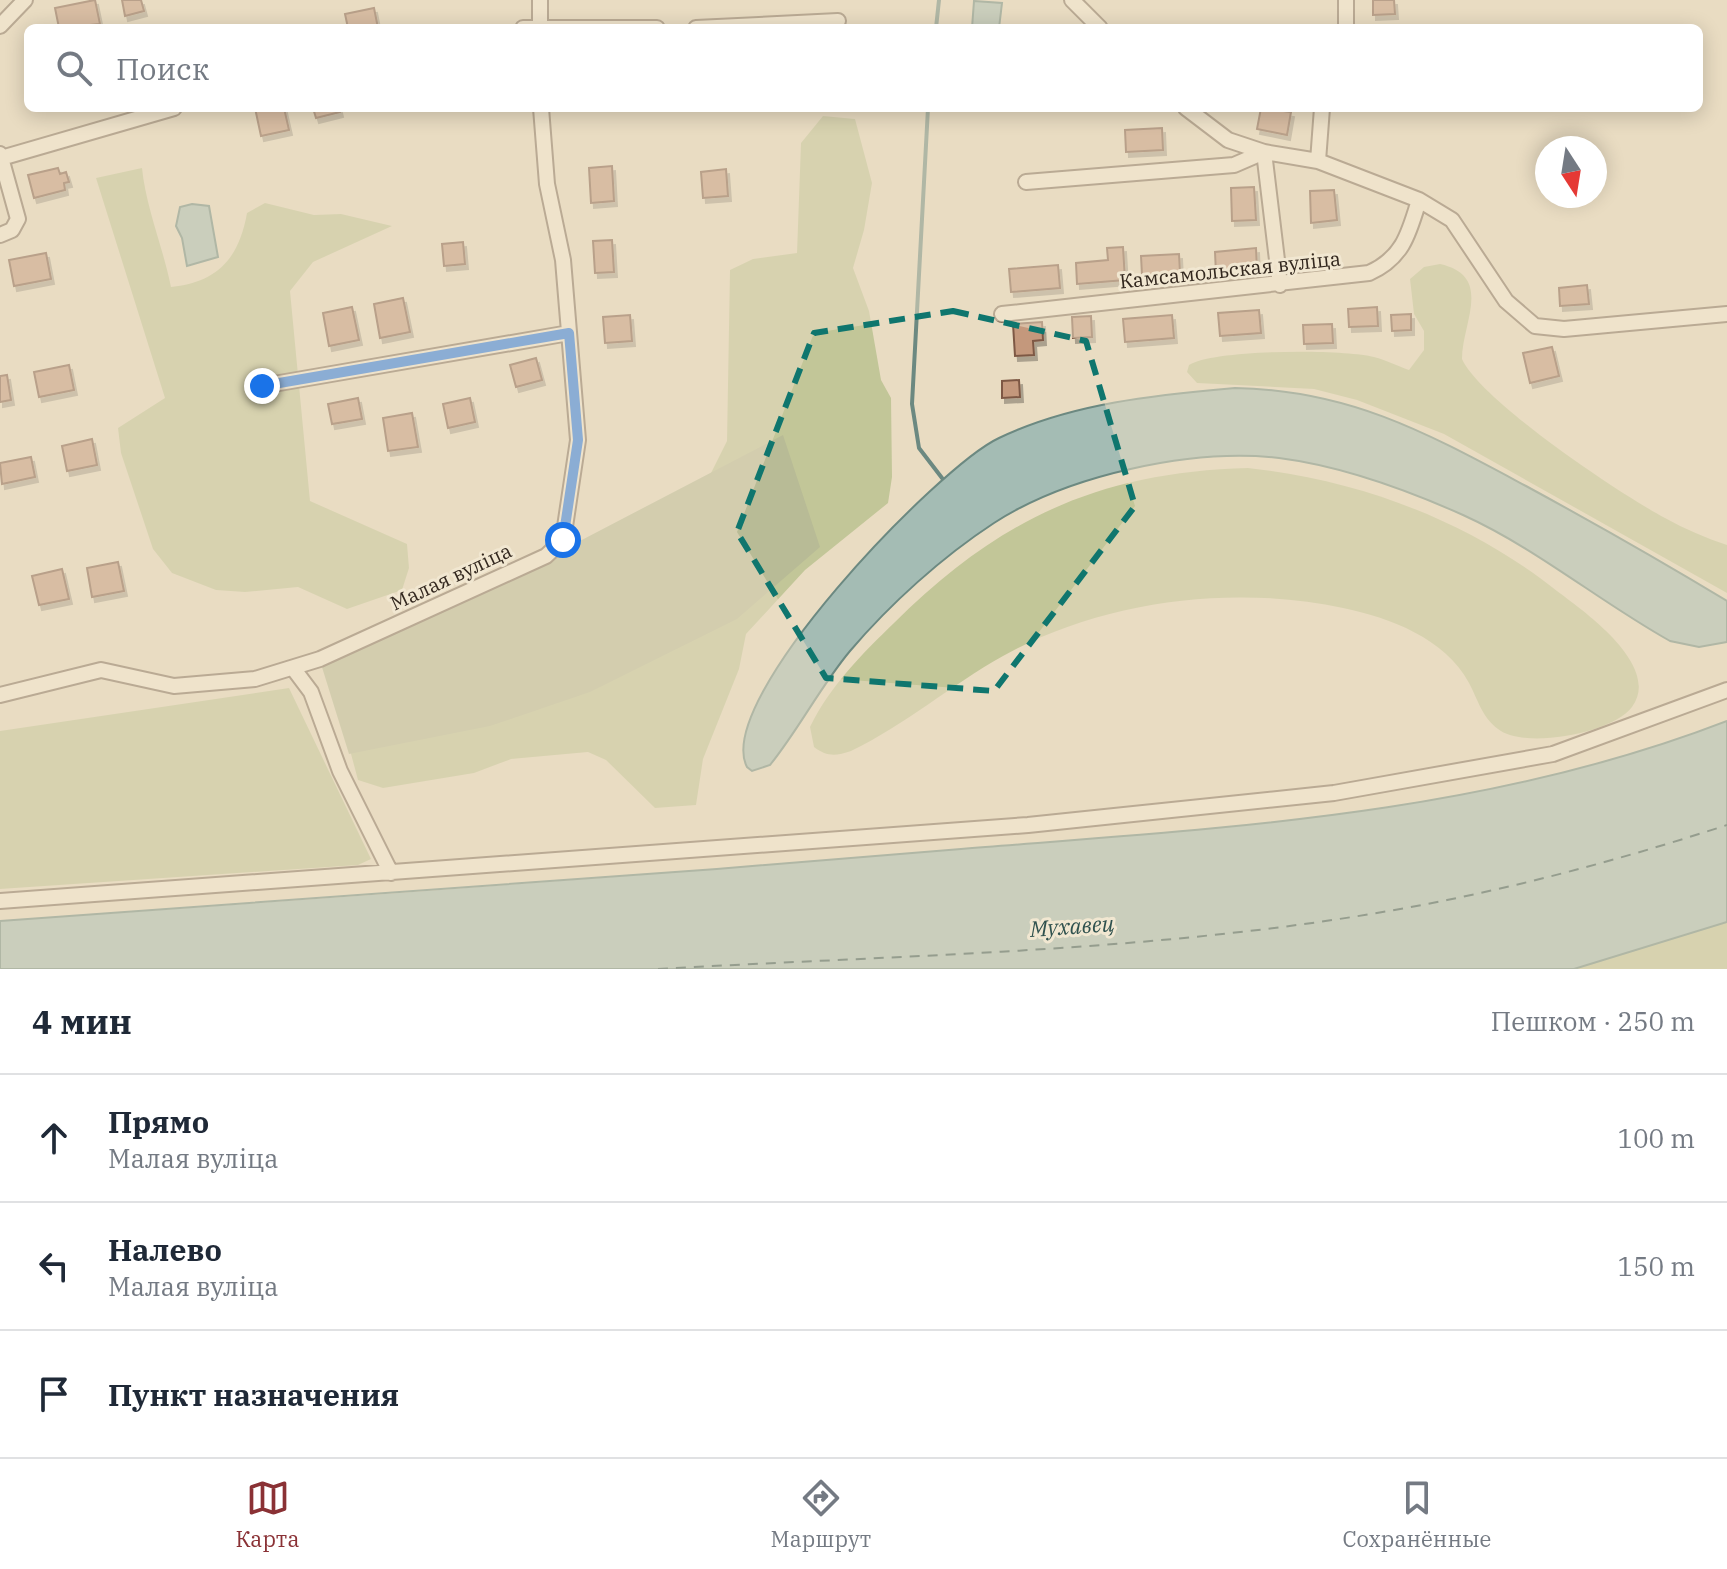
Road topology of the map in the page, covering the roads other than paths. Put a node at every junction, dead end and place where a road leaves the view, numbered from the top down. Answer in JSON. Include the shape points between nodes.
{"nodes":[{"id":1,"x":25,"y":0,"type":"edge"},
{"id":2,"x":540,"y":0,"type":"edge"},
{"id":3,"x":1346,"y":0,"type":"edge"},
{"id":4,"x":1072,"y":1,"type":"edge"},
{"id":5,"x":838,"y":21,"type":"dead end"},
{"id":6,"x":540,"y":24,"type":"edge"},
{"id":7,"x":777,"y":24,"type":"edge"},
{"id":8,"x":1096,"y":24,"type":"edge"},
{"id":9,"x":1346,"y":24,"type":"edge"},
{"id":10,"x":0,"y":26,"type":"edge"},
{"id":11,"x":160,"y":112,"type":"edge"},
{"id":12,"x":541,"y":112,"type":"edge"},
{"id":13,"x":1191,"y":112,"type":"edge"},
{"id":14,"x":1322,"y":112,"type":"edge"},
{"id":15,"x":1264,"y":152,"type":"junction"},
{"id":16,"x":1,"y":156,"type":"edge"},
{"id":17,"x":1318,"y":161,"type":"junction"},
{"id":18,"x":1026,"y":182,"type":"dead end"},
{"id":19,"x":1419,"y":200,"type":"junction"},
{"id":20,"x":0,"y":235,"type":"edge"},
{"id":21,"x":1280,"y":285,"type":"junction"},
{"id":22,"x":1002,"y":314,"type":"dead end"},
{"id":23,"x":1727,"y":314,"type":"edge"},
{"id":24,"x":569,"y":333,"type":"junction"},
{"id":25,"x":262,"y":386,"type":"dead end"},
{"id":26,"x":293,"y":668,"type":"junction"},
{"id":27,"x":1727,"y":690,"type":"edge"},
{"id":28,"x":0,"y":695,"type":"edge"},
{"id":29,"x":391,"y":873,"type":"junction"},
{"id":30,"x":0,"y":901,"type":"edge"}],
"edges":[{"from":1,"to":10,"type":"street"},
{"from":2,"to":6,"type":"street"},
{"from":3,"to":9,"type":"street"},
{"from":4,"to":8,"type":"street"},
{"from":5,"to":7,"type":"street"},
{"from":11,"to":16,"type":"street"},
{"from":12,"to":24,"type":"street","name":"Малая вуліца","via":[[541,147],[563,260]]},
{"from":13,"to":15,"type":"street","via":[[1228,140]]},
{"from":14,"to":17,"type":"street"},
{"from":15,"to":17,"type":"street"},
{"from":15,"to":18,"type":"street","via":[[1234,165]]},
{"from":15,"to":21,"type":"street"},
{"from":16,"to":20,"type":"street","via":[[18,219],[12,230]]},
{"from":17,"to":19,"type":"street"},
{"from":19,"to":21,"type":"street","name":"Камсамольская вуліца","via":[[1402,249],[1385,266],[1349,278]]},
{"from":19,"to":23,"type":"street","via":[[1461,229],[1506,301],[1535,326],[1564,329]]},
{"from":21,"to":22,"type":"street","name":"Камсамольская вуліца"},
{"from":24,"to":25,"type":"street"},
{"from":24,"to":26,"type":"street","name":"Малая вуліца","via":[[578,440],[563,540],[546,556]]},
{"from":26,"to":28,"type":"street","name":"Малая вуліца","via":[[255,679],[174,686],[101,670]]},
{"from":26,"to":29,"type":"street","via":[[311,692],[340,771]]},
{"from":27,"to":29,"type":"street","via":[[1553,754],[1334,793],[1012,827]]},
{"from":29,"to":30,"type":"street"}]}
